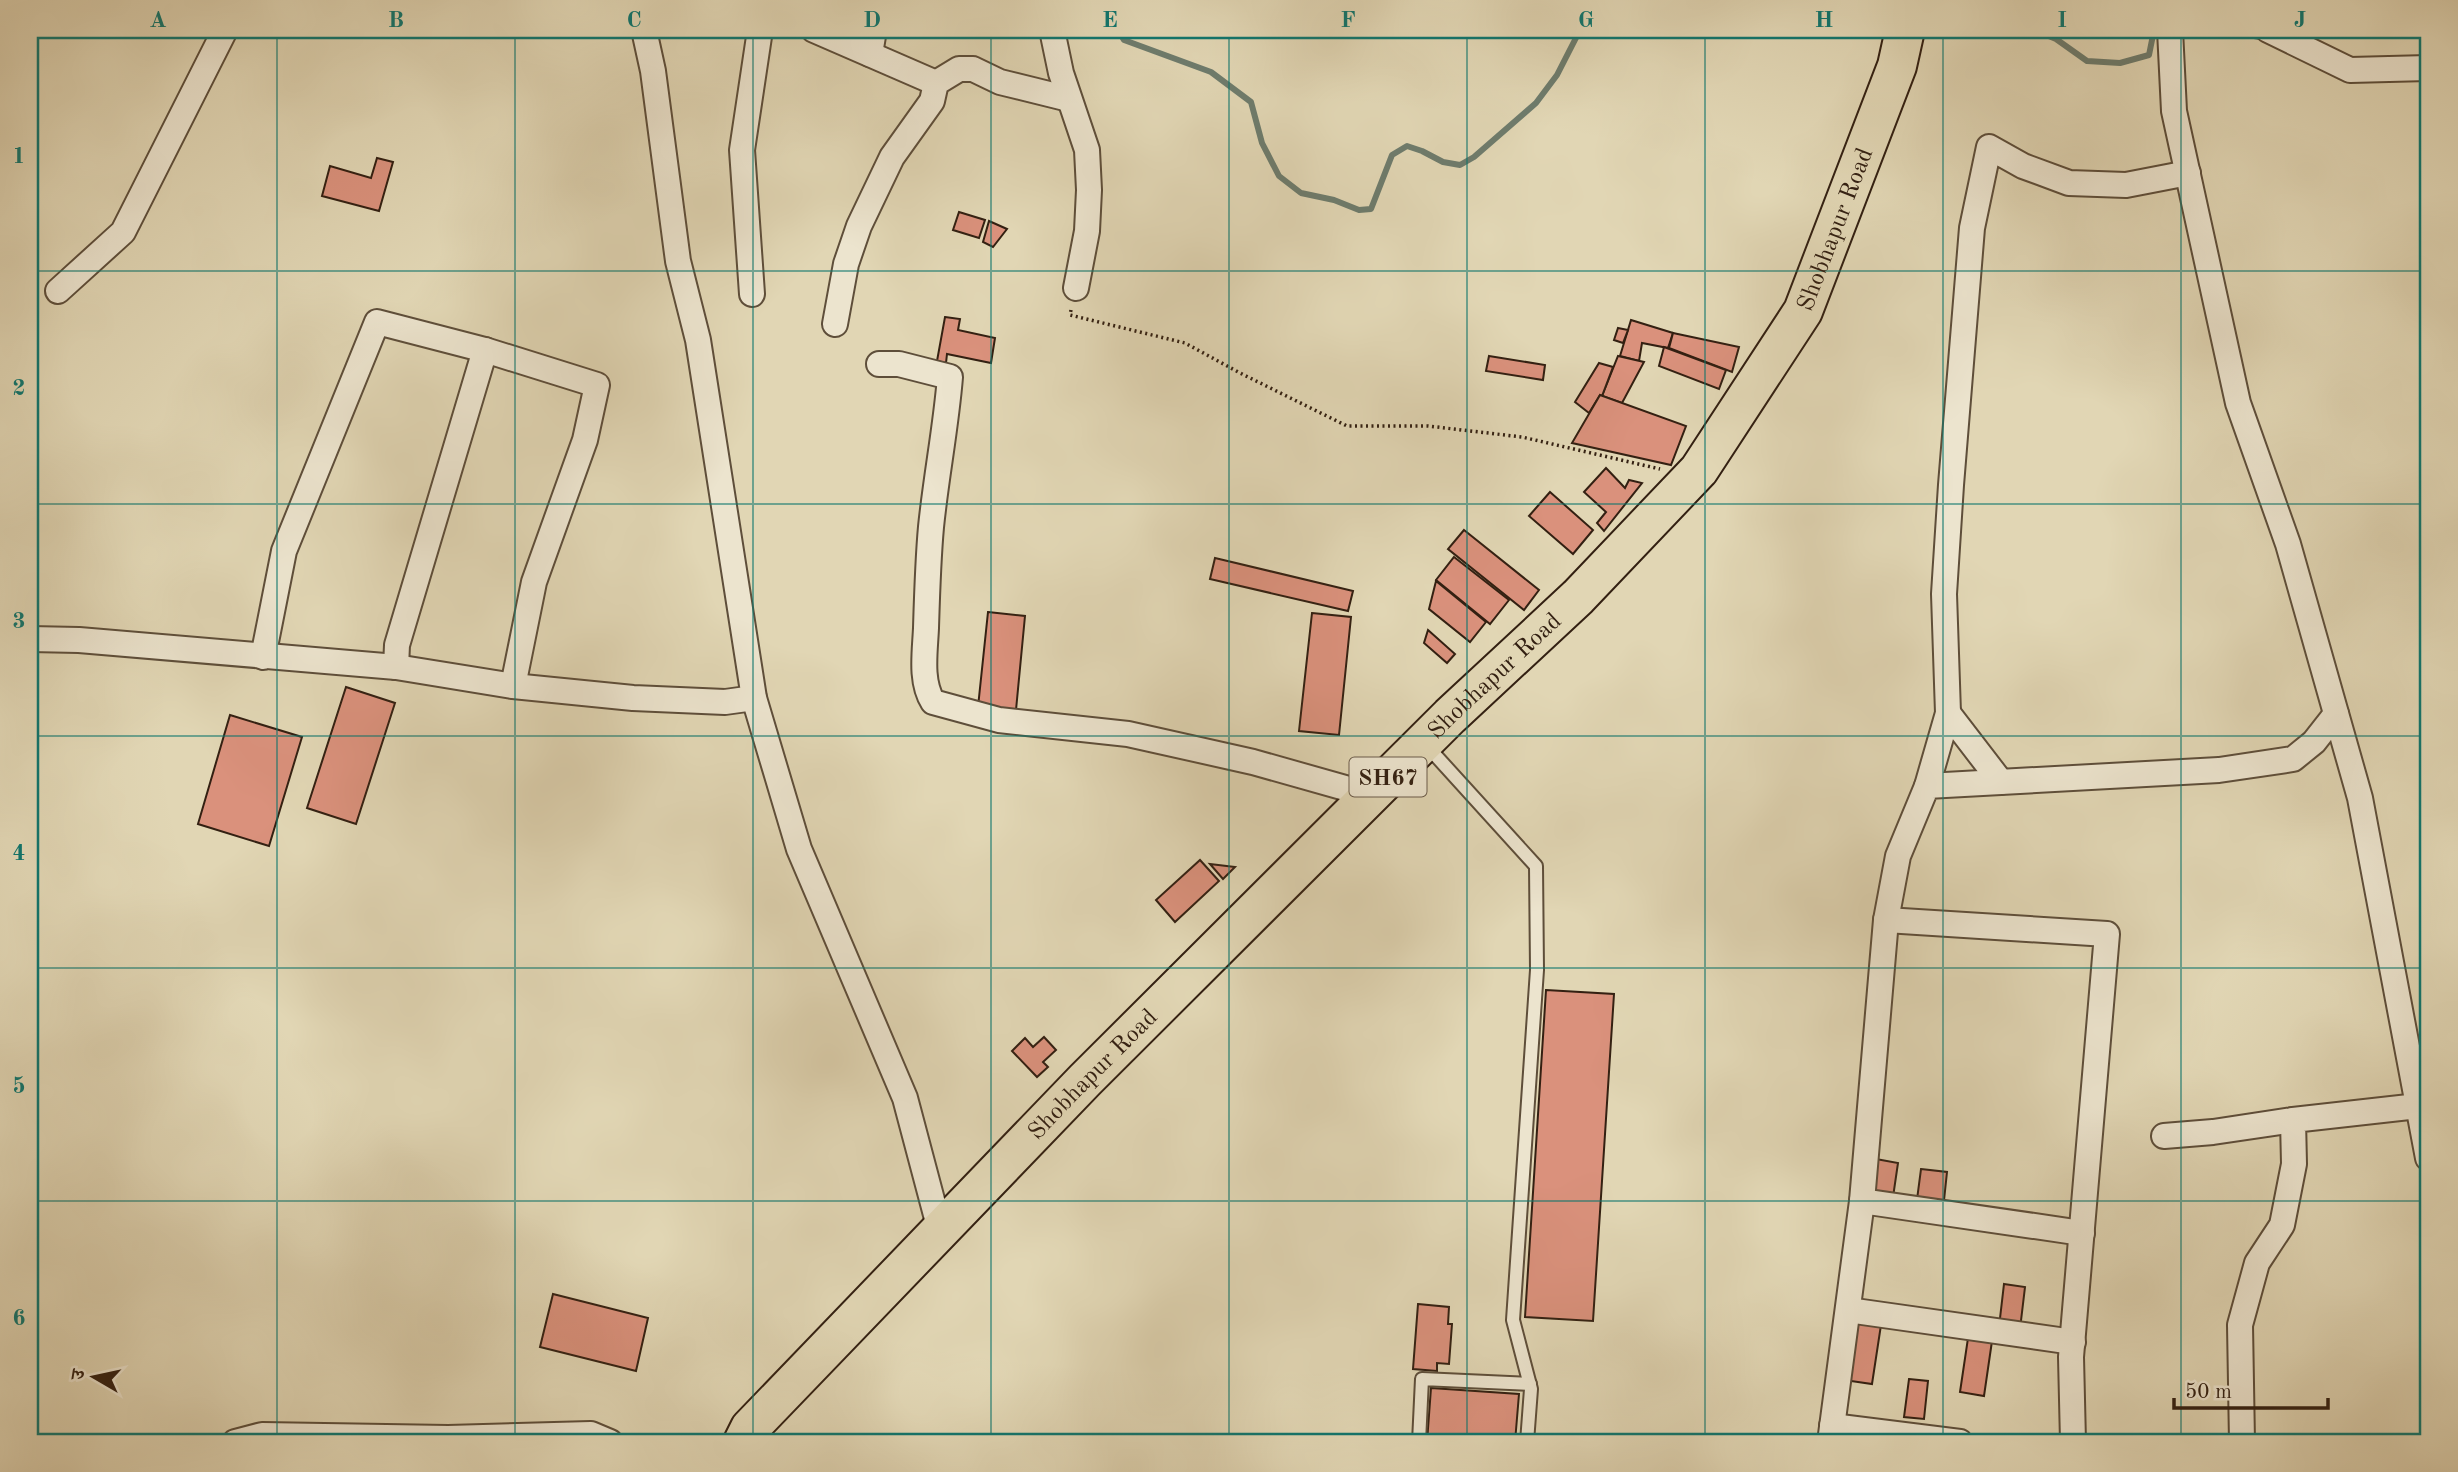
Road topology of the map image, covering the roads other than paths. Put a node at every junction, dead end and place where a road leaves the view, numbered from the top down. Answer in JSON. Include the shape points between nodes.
{"nodes":[{"id":1,"x":225,"y":30,"type":"edge"},
{"id":2,"x":644,"y":30,"type":"edge"},
{"id":3,"x":760,"y":30,"type":"edge"},
{"id":4,"x":814,"y":30,"type":"edge"},
{"id":5,"x":874,"y":30,"type":"edge"},
{"id":6,"x":1052,"y":30,"type":"edge"},
{"id":7,"x":1905,"y":30,"type":"edge"},
{"id":8,"x":2170,"y":30,"type":"edge"},
{"id":9,"x":2268,"y":30,"type":"edge"},
{"id":10,"x":870,"y":54,"type":"junction"},
{"id":11,"x":2428,"y":68,"type":"edge"},
{"id":12,"x":936,"y":83,"type":"junction"},
{"id":13,"x":1069,"y":99,"type":"junction"},
{"id":14,"x":2188,"y":173,"type":"junction"},
{"id":15,"x":1076,"y":288,"type":"road end"},
{"id":16,"x":58,"y":291,"type":"dead end"},
{"id":17,"x":752,"y":294,"type":"dead end"},
{"id":18,"x":835,"y":324,"type":"dead end"},
{"id":19,"x":485,"y":350,"type":"junction"},
{"id":20,"x":879,"y":364,"type":"dead end"},
{"id":21,"x":30,"y":639,"type":"edge"},
{"id":22,"x":263,"y":657,"type":"junction"},
{"id":23,"x":396,"y":667,"type":"junction"},
{"id":24,"x":513,"y":686,"type":"junction"},
{"id":25,"x":754,"y":698,"type":"junction"},
{"id":26,"x":1948,"y":713,"type":"junction"},
{"id":27,"x":2336,"y":714,"type":"junction"},
{"id":28,"x":1423,"y":742,"type":"junction"},
{"id":29,"x":2001,"y":782,"type":"junction"},
{"id":30,"x":1927,"y":786,"type":"junction"},
{"id":31,"x":1370,"y":795,"type":"junction"},
{"id":32,"x":1886,"y":920,"type":"junction"},
{"id":33,"x":2418,"y":1055,"type":"edge"},
{"id":34,"x":2418,"y":1106,"type":"junction"},
{"id":35,"x":2293,"y":1120,"type":"junction"},
{"id":36,"x":2164,"y":1136,"type":"dead end"},
{"id":37,"x":2428,"y":1158,"type":"edge"},
{"id":38,"x":1862,"y":1201,"type":"junction"},
{"id":39,"x":940,"y":1230,"type":"junction"},
{"id":40,"x":2082,"y":1233,"type":"junction"},
{"id":41,"x":1847,"y":1310,"type":"junction"},
{"id":42,"x":2073,"y":1342,"type":"junction"},
{"id":43,"x":1530,"y":1384,"type":"junction"},
{"id":44,"x":1831,"y":1434,"type":"edge"},
{"id":45,"x":235,"y":1442,"type":"edge"},
{"id":46,"x":610,"y":1442,"type":"edge"},
{"id":47,"x":743,"y":1442,"type":"edge"},
{"id":48,"x":1419,"y":1442,"type":"edge"},
{"id":49,"x":1527,"y":1442,"type":"edge"},
{"id":50,"x":1960,"y":1442,"type":"edge"},
{"id":51,"x":2073,"y":1442,"type":"edge"},
{"id":52,"x":2242,"y":1442,"type":"edge"}],
"edges":[{"from":1,"to":16,"type":"street","via":[[123,232]]},
{"from":2,"to":25,"type":"street","via":[[678,261],[698,340]]},
{"from":3,"to":17,"type":"street","via":[[742,150]]},
{"from":4,"to":10,"type":"street"},
{"from":5,"to":10,"type":"street"},
{"from":6,"to":13,"type":"street"},
{"from":7,"to":28,"type":"main road","name":"Shobhapur Road","number":"SH67","via":[[1897,66],[1803,311],[1692,476],[1578,597]]},
{"from":8,"to":14,"type":"street","via":[[2174,111]]},
{"from":9,"to":11,"type":"street","via":[[2350,70]]},
{"from":10,"to":12,"type":"street"},
{"from":12,"to":13,"type":"street","via":[[959,69],[973,69],[1000,82]]},
{"from":12,"to":18,"type":"street","via":[[932,101],[892,157],[859,226],[846,264]]},
{"from":13,"to":15,"type":"street","via":[[1087,150],[1089,190]]},
{"from":14,"to":26,"type":"street","via":[[2126,185],[2069,183],[1989,147],[1972,228],[1951,485],[1944,594]]},
{"from":14,"to":27,"type":"street","via":[[2238,403],[2288,544]]},
{"from":19,"to":22,"type":"street","via":[[377,322],[284,551]]},
{"from":19,"to":23,"type":"street","via":[[397,645]]},
{"from":19,"to":24,"type":"street","via":[[597,385],[585,440],[534,582]]},
{"from":20,"to":31,"type":"street","via":[[950,377],[931,526],[925,665],[927,693],[933,702],[999,720],[1128,734]]},
{"from":21,"to":22,"type":"street"},
{"from":22,"to":23,"type":"street"},
{"from":23,"to":24,"type":"street"},
{"from":24,"to":25,"type":"street","via":[[633,698],[725,702]]},
{"from":25,"to":39,"type":"street","via":[[799,849],[905,1098]]},
{"from":26,"to":29,"type":"street"},
{"from":26,"to":30,"type":"street"},
{"from":27,"to":29,"type":"street","via":[[2293,759],[2219,770]]},
{"from":27,"to":33,"type":"street","via":[[2360,798]]},
{"from":28,"to":31,"type":"main road","name":"Shobhapur Road","number":"SH67"},
{"from":28,"to":43,"type":"lane","via":[[1536,866],[1537,970],[1513,1320]]},
{"from":29,"to":30,"type":"street"},
{"from":30,"to":32,"type":"street","via":[[1898,856]]},
{"from":31,"to":39,"type":"main road","name":"Shobhapur Road","number":"SH67"},
{"from":32,"to":38,"type":"street"},
{"from":32,"to":40,"type":"street","via":[[2107,934]]},
{"from":33,"to":34,"type":"street"},
{"from":34,"to":35,"type":"street"},
{"from":34,"to":37,"type":"street"},
{"from":35,"to":36,"type":"street"},
{"from":35,"to":52,"type":"street","via":[[2294,1164],[2282,1225],[2257,1263],[2240,1325]]},
{"from":38,"to":40,"type":"street"},
{"from":38,"to":41,"type":"street"},
{"from":39,"to":47,"type":"main road","name":"Shobhapur Road","number":"SH67","via":[[750,1428]]},
{"from":40,"to":42,"type":"street"},
{"from":41,"to":42,"type":"street"},
{"from":41,"to":44,"type":"street"},
{"from":42,"to":51,"type":"street"},
{"from":43,"to":48,"type":"lane","via":[[1422,1379]]},
{"from":43,"to":49,"type":"lane"},
{"from":44,"to":50,"type":"street"},
{"from":45,"to":46,"type":"street","via":[[262,1435],[448,1438],[591,1434]]}]}
